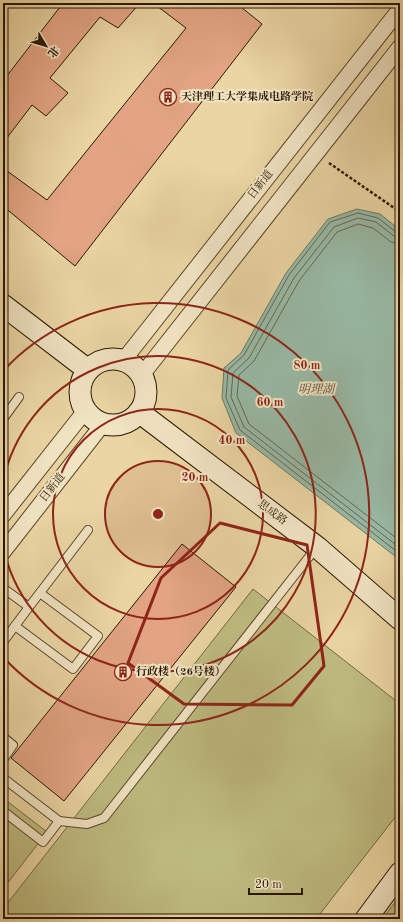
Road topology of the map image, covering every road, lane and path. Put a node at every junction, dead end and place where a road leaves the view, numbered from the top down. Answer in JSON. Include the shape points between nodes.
{"nodes":[{"id":1,"x":400,"y":9,"type":"edge"},
{"id":2,"x":400,"y":47,"type":"edge"},
{"id":3,"x":316,"y":154,"type":"junction"},
{"id":4,"x":400,"y":212,"type":"edge"},
{"id":5,"x":3,"y":305,"type":"edge"},
{"id":6,"x":123,"y":361,"type":"junction"},
{"id":7,"x":88,"y":370,"type":"junction"},
{"id":8,"x":141,"y":376,"type":"junction"},
{"id":9,"x":19,"y":397,"type":"dead end"},
{"id":10,"x":85,"y":411,"type":"junction"},
{"id":11,"x":139,"y":412,"type":"junction"},
{"id":12,"x":3,"y":418,"type":"edge"},
{"id":13,"x":104,"y":424,"type":"junction"},
{"id":14,"x":3,"y":515,"type":"edge"},
{"id":15,"x":88,"y":530,"type":"dead end"},
{"id":16,"x":317,"y":547,"type":"junction"},
{"id":17,"x":3,"y":552,"type":"edge"},
{"id":18,"x":3,"y":588,"type":"edge"},
{"id":19,"x":40,"y":593,"type":"junction"},
{"id":20,"x":29,"y":607,"type":"junction"},
{"id":21,"x":400,"y":619,"type":"edge"},
{"id":22,"x":15,"y":626,"type":"junction"},
{"id":23,"x":3,"y":642,"type":"edge"},
{"id":24,"x":3,"y":737,"type":"edge"},
{"id":25,"x":3,"y":760,"type":"edge"},
{"id":26,"x":3,"y":778,"type":"edge"},
{"id":27,"x":3,"y":811,"type":"edge"},
{"id":28,"x":59,"y":822,"type":"junction"},
{"id":29,"x":400,"y":873,"type":"edge"},
{"id":30,"x":366,"y":919,"type":"edge"}],
"edges":[{"from":1,"to":6,"type":"street","name":"日新道"},
{"from":2,"to":3,"type":"street"},
{"from":3,"to":4,"type":"path"},
{"from":3,"to":8,"type":"street"},
{"from":5,"to":7,"type":"street"},
{"from":6,"to":7,"type":"street","via":[[106,360]]},
{"from":6,"to":8,"type":"street","via":[[135,368]]},
{"from":7,"to":10,"type":"street","via":[[82,379],[80,389],[80,400]]},
{"from":8,"to":11,"type":"street","via":[[146,396]]},
{"from":9,"to":12,"type":"lane"},
{"from":10,"to":13,"type":"street","via":[[93,419]]},
{"from":10,"to":14,"type":"street","name":"日新道"},
{"from":11,"to":13,"type":"street","via":[[126,423]]},
{"from":11,"to":16,"type":"street","name":"思成路"},
{"from":13,"to":17,"type":"street","name":"日新道"},
{"from":15,"to":19,"type":"lane"},
{"from":16,"to":21,"type":"street","name":"思成路"},
{"from":16,"to":28,"type":"lane","via":[[104,818],[87,824]]},
{"from":18,"to":20,"type":"lane"},
{"from":19,"to":20,"type":"lane"},
{"from":19,"to":22,"type":"lane","via":[[98,636],[73,669]]},
{"from":20,"to":22,"type":"lane"},
{"from":22,"to":23,"type":"lane"},
{"from":24,"to":25,"type":"lane","via":[[13,745]]},
{"from":26,"to":28,"type":"lane"},
{"from":27,"to":28,"type":"lane","via":[[43,842]]},
{"from":29,"to":30,"type":"street"}]}
